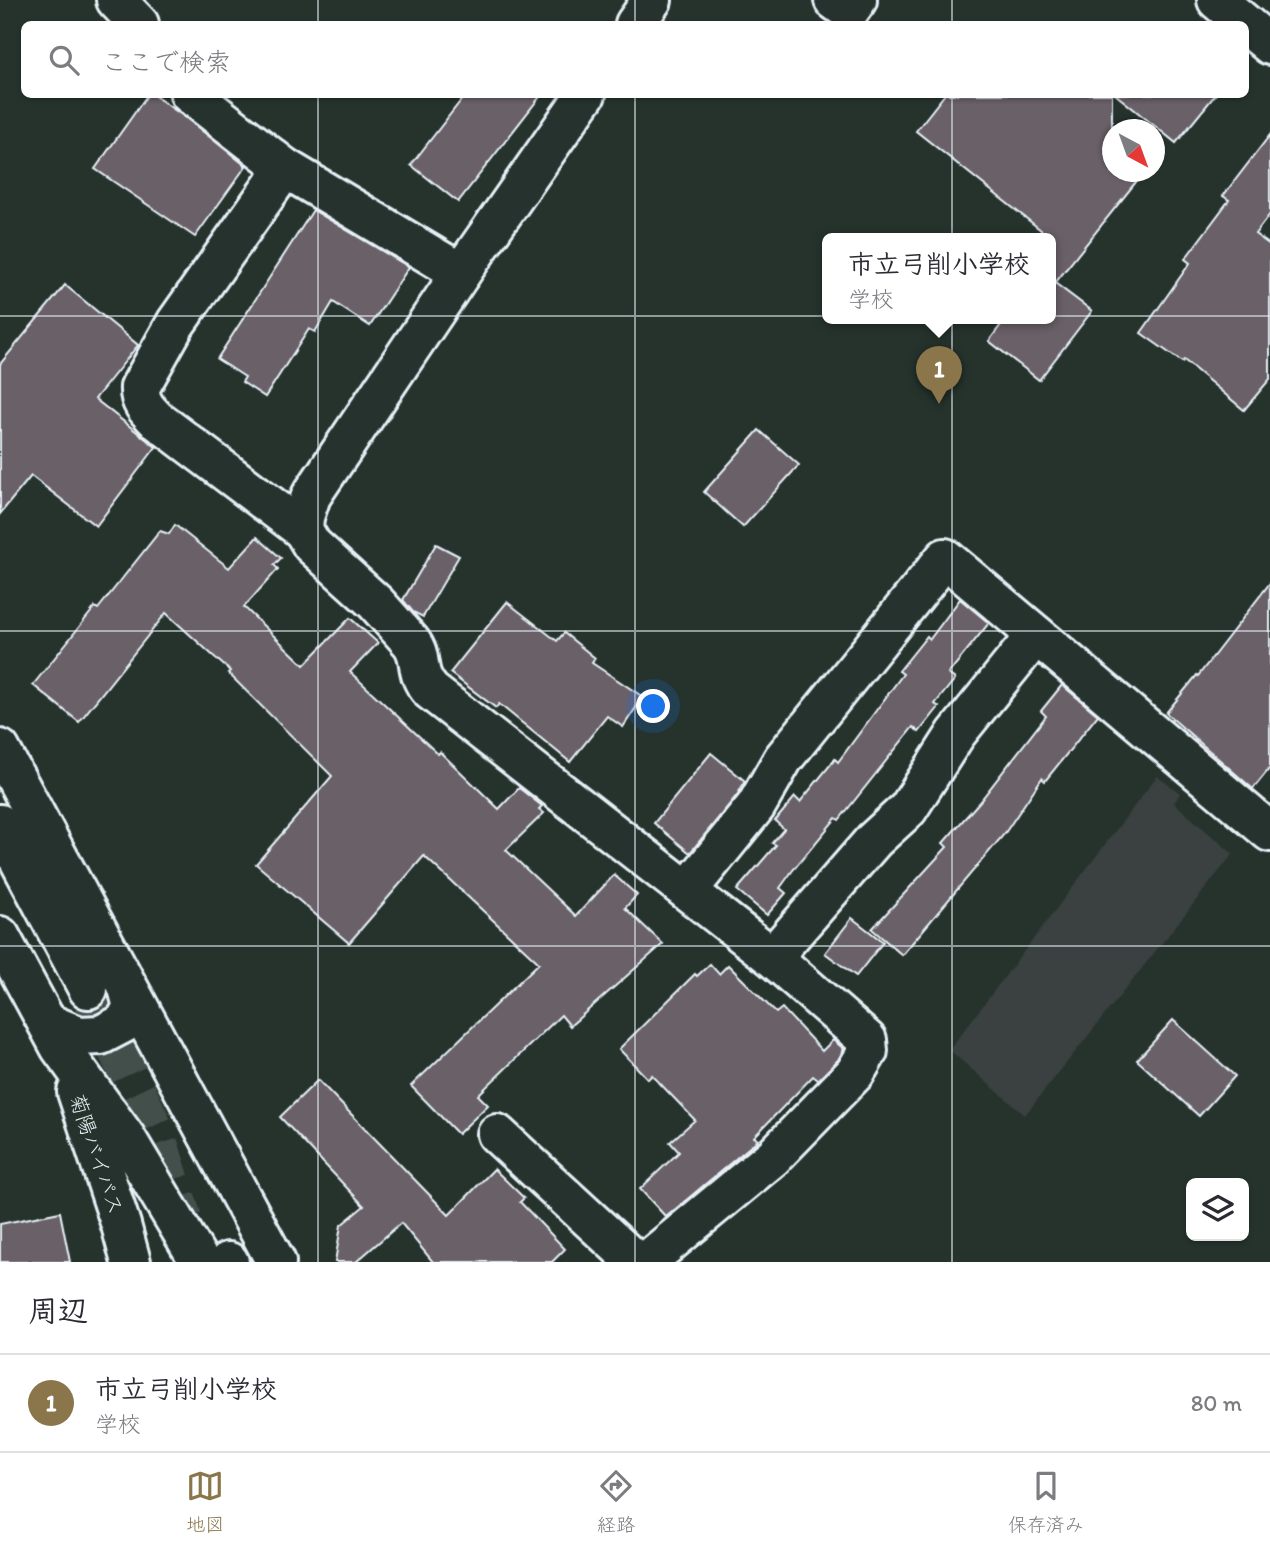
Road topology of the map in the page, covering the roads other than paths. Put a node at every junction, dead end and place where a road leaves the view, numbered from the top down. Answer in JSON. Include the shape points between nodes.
{"nodes":[{"id":1,"x":116,"y":0,"type":"edge"},
{"id":2,"x":652,"y":0,"type":"edge"},
{"id":3,"x":834,"y":0,"type":"edge"},
{"id":4,"x":857,"y":0,"type":"edge"},
{"id":5,"x":1216,"y":0,"type":"edge"},
{"id":6,"x":136,"y":21,"type":"edge"},
{"id":7,"x":637,"y":21,"type":"edge"},
{"id":8,"x":1241,"y":21,"type":"edge"},
{"id":9,"x":1249,"y":28,"type":"edge"},
{"id":10,"x":1270,"y":45,"type":"edge"},
{"id":11,"x":195,"y":98,"type":"edge"},
{"id":12,"x":583,"y":98,"type":"edge"},
{"id":13,"x":285,"y":168,"type":"junction"},
{"id":14,"x":461,"y":273,"type":"junction"},
{"id":15,"x":303,"y":530,"type":"junction"},
{"id":16,"x":1035,"y":635,"type":"junction"},
{"id":17,"x":0,"y":749,"type":"edge"},
{"id":18,"x":1265,"y":818,"type":"edge"},
{"id":19,"x":0,"y":824,"type":"edge"},
{"id":20,"x":688,"y":890,"type":"junction"},
{"id":21,"x":0,"y":936,"type":"edge"},
{"id":22,"x":772,"y":957,"type":"junction"},
{"id":23,"x":128,"y":988,"type":"junction"},
{"id":24,"x":88,"y":989,"type":"tunnel mouth"},
{"id":25,"x":54,"y":1035,"type":"junction"},
{"id":26,"x":497,"y":1133,"type":"dead end"},
{"id":27,"x":131,"y":1262,"type":"edge"},
{"id":28,"x":200,"y":1262,"type":"edge"},
{"id":29,"x":276,"y":1262,"type":"edge"},
{"id":30,"x":636,"y":1262,"type":"edge"},
{"id":31,"x":646,"y":1262,"type":"edge"}],
"edges":[{"from":1,"to":6,"type":"main road"},
{"from":2,"to":7,"type":"main road"},
{"from":3,"to":4,"type":"main road","via":[[849,10]]},
{"from":5,"to":8,"type":"main road"},
{"from":9,"to":10,"type":"main road"},
{"from":11,"to":13,"type":"main road"},
{"from":12,"to":14,"type":"main road"},
{"from":13,"to":14,"type":"main road"},
{"from":13,"to":15,"type":"main road","via":[[176,323],[139,387],[139,396],[157,420]]},
{"from":14,"to":15,"type":"main road","via":[[311,496]]},
{"from":15,"to":20,"type":"main road","via":[[312,545],[411,642],[419,673],[431,691]]},
{"from":16,"to":18,"type":"main road"},
{"from":16,"to":20,"type":"main road","via":[[945,558],[783,759],[756,806]]},
{"from":16,"to":22,"type":"main road","via":[[956,734],[908,809],[874,840]]},
{"from":17,"to":23,"type":"main road"},
{"from":19,"to":24,"type":"main road"},
{"from":20,"to":22,"type":"main road"},
{"from":21,"to":25,"type":"main road"},
{"from":22,"to":31,"type":"main road","via":[[867,1040],[868,1051],[855,1073],[756,1173]]},
{"from":23,"to":25,"type":"main road","via":[[133,1007],[124,1023],[101,1035]]},
{"from":23,"to":29,"type":"main road"},
{"from":25,"to":27,"type":"main road","name":"菊陽バイパス","via":[[90,1128]]},
{"from":25,"to":28,"type":"main road","via":[[126,1138]]},
{"from":26,"to":30,"type":"main road"}]}
